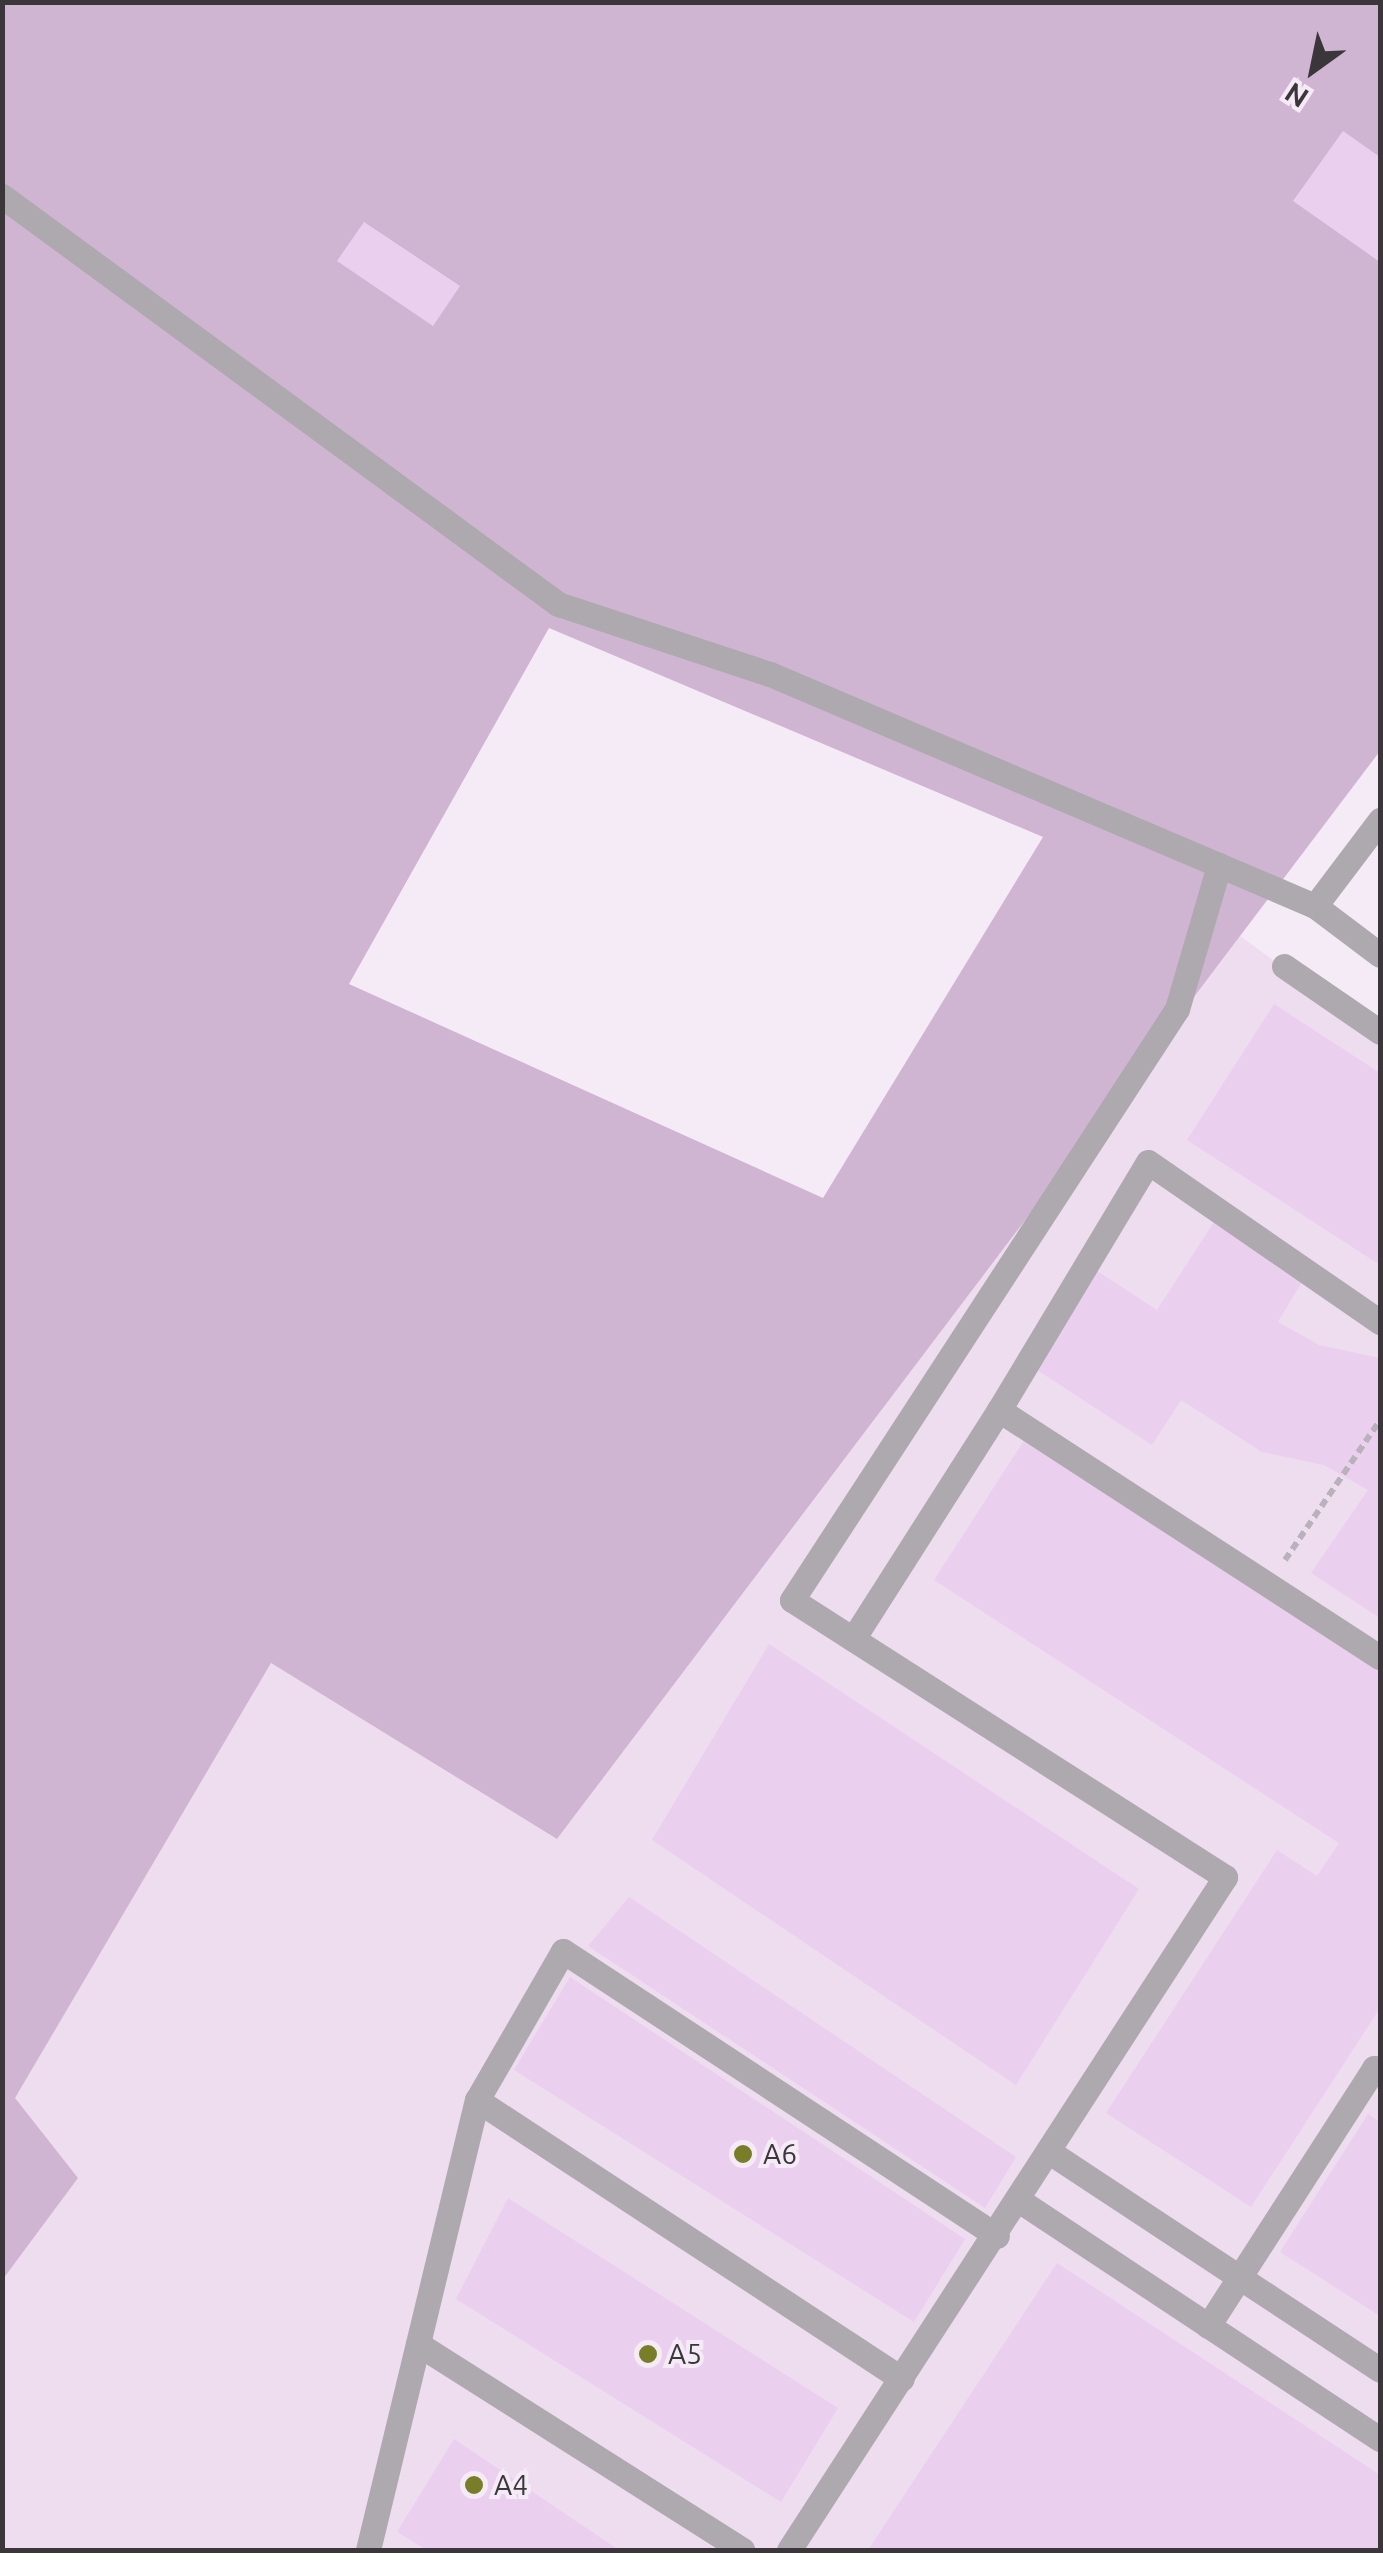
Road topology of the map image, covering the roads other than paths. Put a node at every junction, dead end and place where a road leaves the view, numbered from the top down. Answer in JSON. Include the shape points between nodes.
{"nodes":[{"id":1,"x":2,"y":196,"type":"edge"},
{"id":2,"x":1380,"y":820,"type":"edge"},
{"id":3,"x":1219,"y":865,"type":"junction"},
{"id":4,"x":1315,"y":906,"type":"junction"},
{"id":5,"x":1380,"y":954,"type":"edge"},
{"id":6,"x":1284,"y":966,"type":"dead end"},
{"id":7,"x":1380,"y":1032,"type":"edge"},
{"id":8,"x":1380,"y":1322,"type":"edge"},
{"id":9,"x":998,"y":1410,"type":"junction"},
{"id":10,"x":853,"y":1639,"type":"junction"},
{"id":11,"x":1380,"y":1657,"type":"edge"},
{"id":12,"x":1378,"y":2066,"type":"edge"},
{"id":13,"x":477,"y":2100,"type":"junction"},
{"id":14,"x":1050,"y":2152,"type":"junction"},
{"id":15,"x":1020,"y":2202,"type":"junction"},
{"id":16,"x":997,"y":2236,"type":"junction"},
{"id":17,"x":1240,"y":2277,"type":"junction"},
{"id":18,"x":1208,"y":2326,"type":"junction"},
{"id":19,"x":418,"y":2344,"type":"junction"},
{"id":20,"x":1380,"y":2370,"type":"edge"},
{"id":21,"x":902,"y":2379,"type":"junction"},
{"id":22,"x":1380,"y":2439,"type":"edge"},
{"id":23,"x":368,"y":2550,"type":"edge"},
{"id":24,"x":742,"y":2550,"type":"edge"},
{"id":25,"x":789,"y":2550,"type":"edge"}],
"edges":[{"from":1,"to":3,"type":"street","via":[[558,604],[770,674]]},
{"from":2,"to":4,"type":"street"},
{"from":3,"to":4,"type":"street"},
{"from":3,"to":10,"type":"street","via":[[1176,1010],[792,1600]]},
{"from":4,"to":5,"type":"street"},
{"from":6,"to":7,"type":"street"},
{"from":8,"to":9,"type":"street","via":[[1148,1162]]},
{"from":9,"to":10,"type":"street"},
{"from":9,"to":11,"type":"street"},
{"from":10,"to":14,"type":"street","via":[[1225,1877]]},
{"from":12,"to":17,"type":"street"},
{"from":13,"to":16,"type":"street","via":[[562,1951]]},
{"from":13,"to":19,"type":"street"},
{"from":13,"to":21,"type":"street"},
{"from":14,"to":15,"type":"street"},
{"from":14,"to":17,"type":"street"},
{"from":15,"to":16,"type":"street"},
{"from":15,"to":18,"type":"street"},
{"from":16,"to":21,"type":"street"},
{"from":17,"to":18,"type":"street"},
{"from":17,"to":20,"type":"street"},
{"from":18,"to":22,"type":"street"},
{"from":19,"to":23,"type":"street"},
{"from":19,"to":24,"type":"street"},
{"from":21,"to":25,"type":"street"}]}
